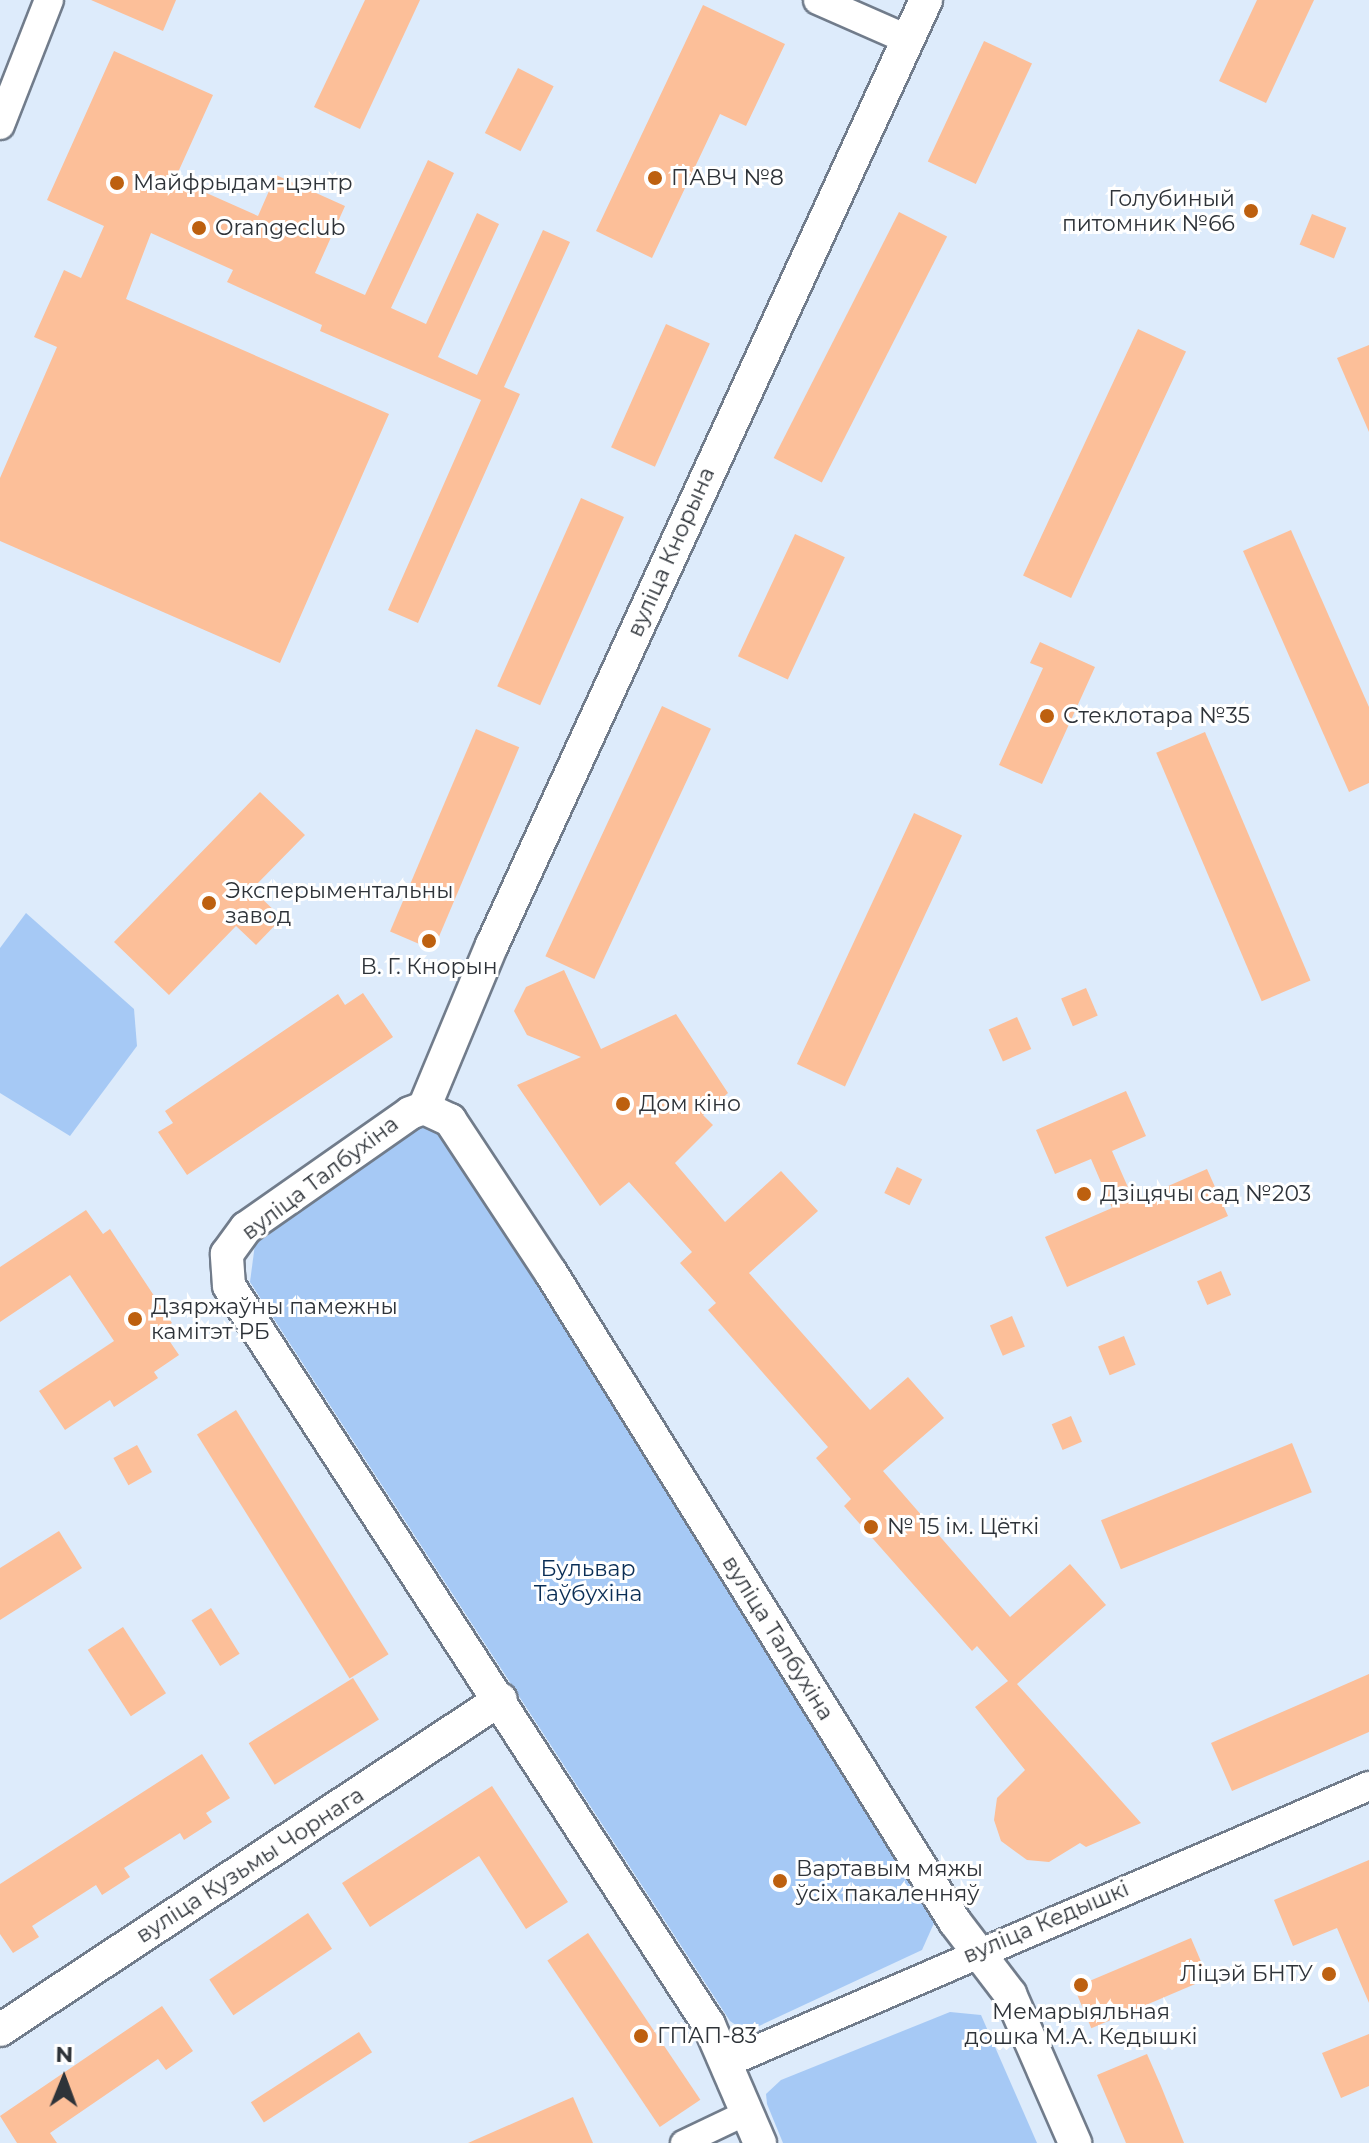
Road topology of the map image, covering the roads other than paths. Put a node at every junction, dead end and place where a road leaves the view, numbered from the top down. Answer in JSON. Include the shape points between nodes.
{"nodes":[{"id":1,"x":49,"y":0,"type":"edge"},
{"id":2,"x":818,"y":0,"type":"edge"},
{"id":3,"x":926,"y":0,"type":"edge"},
{"id":4,"x":907,"y":39,"type":"junction"},
{"id":5,"x":0,"y":125,"type":"edge"},
{"id":6,"x":424,"y":1108,"type":"junction"},
{"id":7,"x":501,"y":1699,"type":"junction"},
{"id":8,"x":1369,"y":1786,"type":"edge"},
{"id":9,"x":977,"y":1951,"type":"junction"},
{"id":10,"x":0,"y":2030,"type":"edge"},
{"id":11,"x":726,"y":2063,"type":"junction"},
{"id":12,"x":748,"y":2112,"type":"junction"},
{"id":13,"x":683,"y":2143,"type":"edge"},
{"id":14,"x":760,"y":2143,"type":"edge"},
{"id":15,"x":1075,"y":2143,"type":"edge"}],
"edges":[{"from":1,"to":5,"type":"street"},
{"from":2,"to":4,"type":"street"},
{"from":3,"to":4,"type":"main road","name":"вуліца Кнорына"},
{"from":4,"to":6,"type":"main road","name":"вуліца Кнорына","via":[[492,945]]},
{"from":6,"to":7,"type":"main road","name":"вуліца Талбухіна","via":[[392,1123],[246,1228],[227,1254],[227,1277]]},
{"from":6,"to":9,"type":"main road","name":"вуліца Талбухіна","via":[[450,1120],[475,1158]]},
{"from":7,"to":10,"type":"main road","name":"вуліца Кузьмы Чорнага"},
{"from":7,"to":11,"type":"main road","name":"вуліца Талбухіна","via":[[709,2025]]},
{"from":8,"to":9,"type":"street","name":"вуліца Кедышкі"},
{"from":9,"to":11,"type":"street","name":"вуліца Кедышкі"},
{"from":9,"to":15,"type":"main road","name":"вуліца Талбухіна","via":[[1010,1994]]},
{"from":11,"to":12,"type":"main road","name":"вуліца Талбухіна"},
{"from":12,"to":13,"type":"street"},
{"from":12,"to":14,"type":"main road","name":"вуліца Талбухіна"}]}
